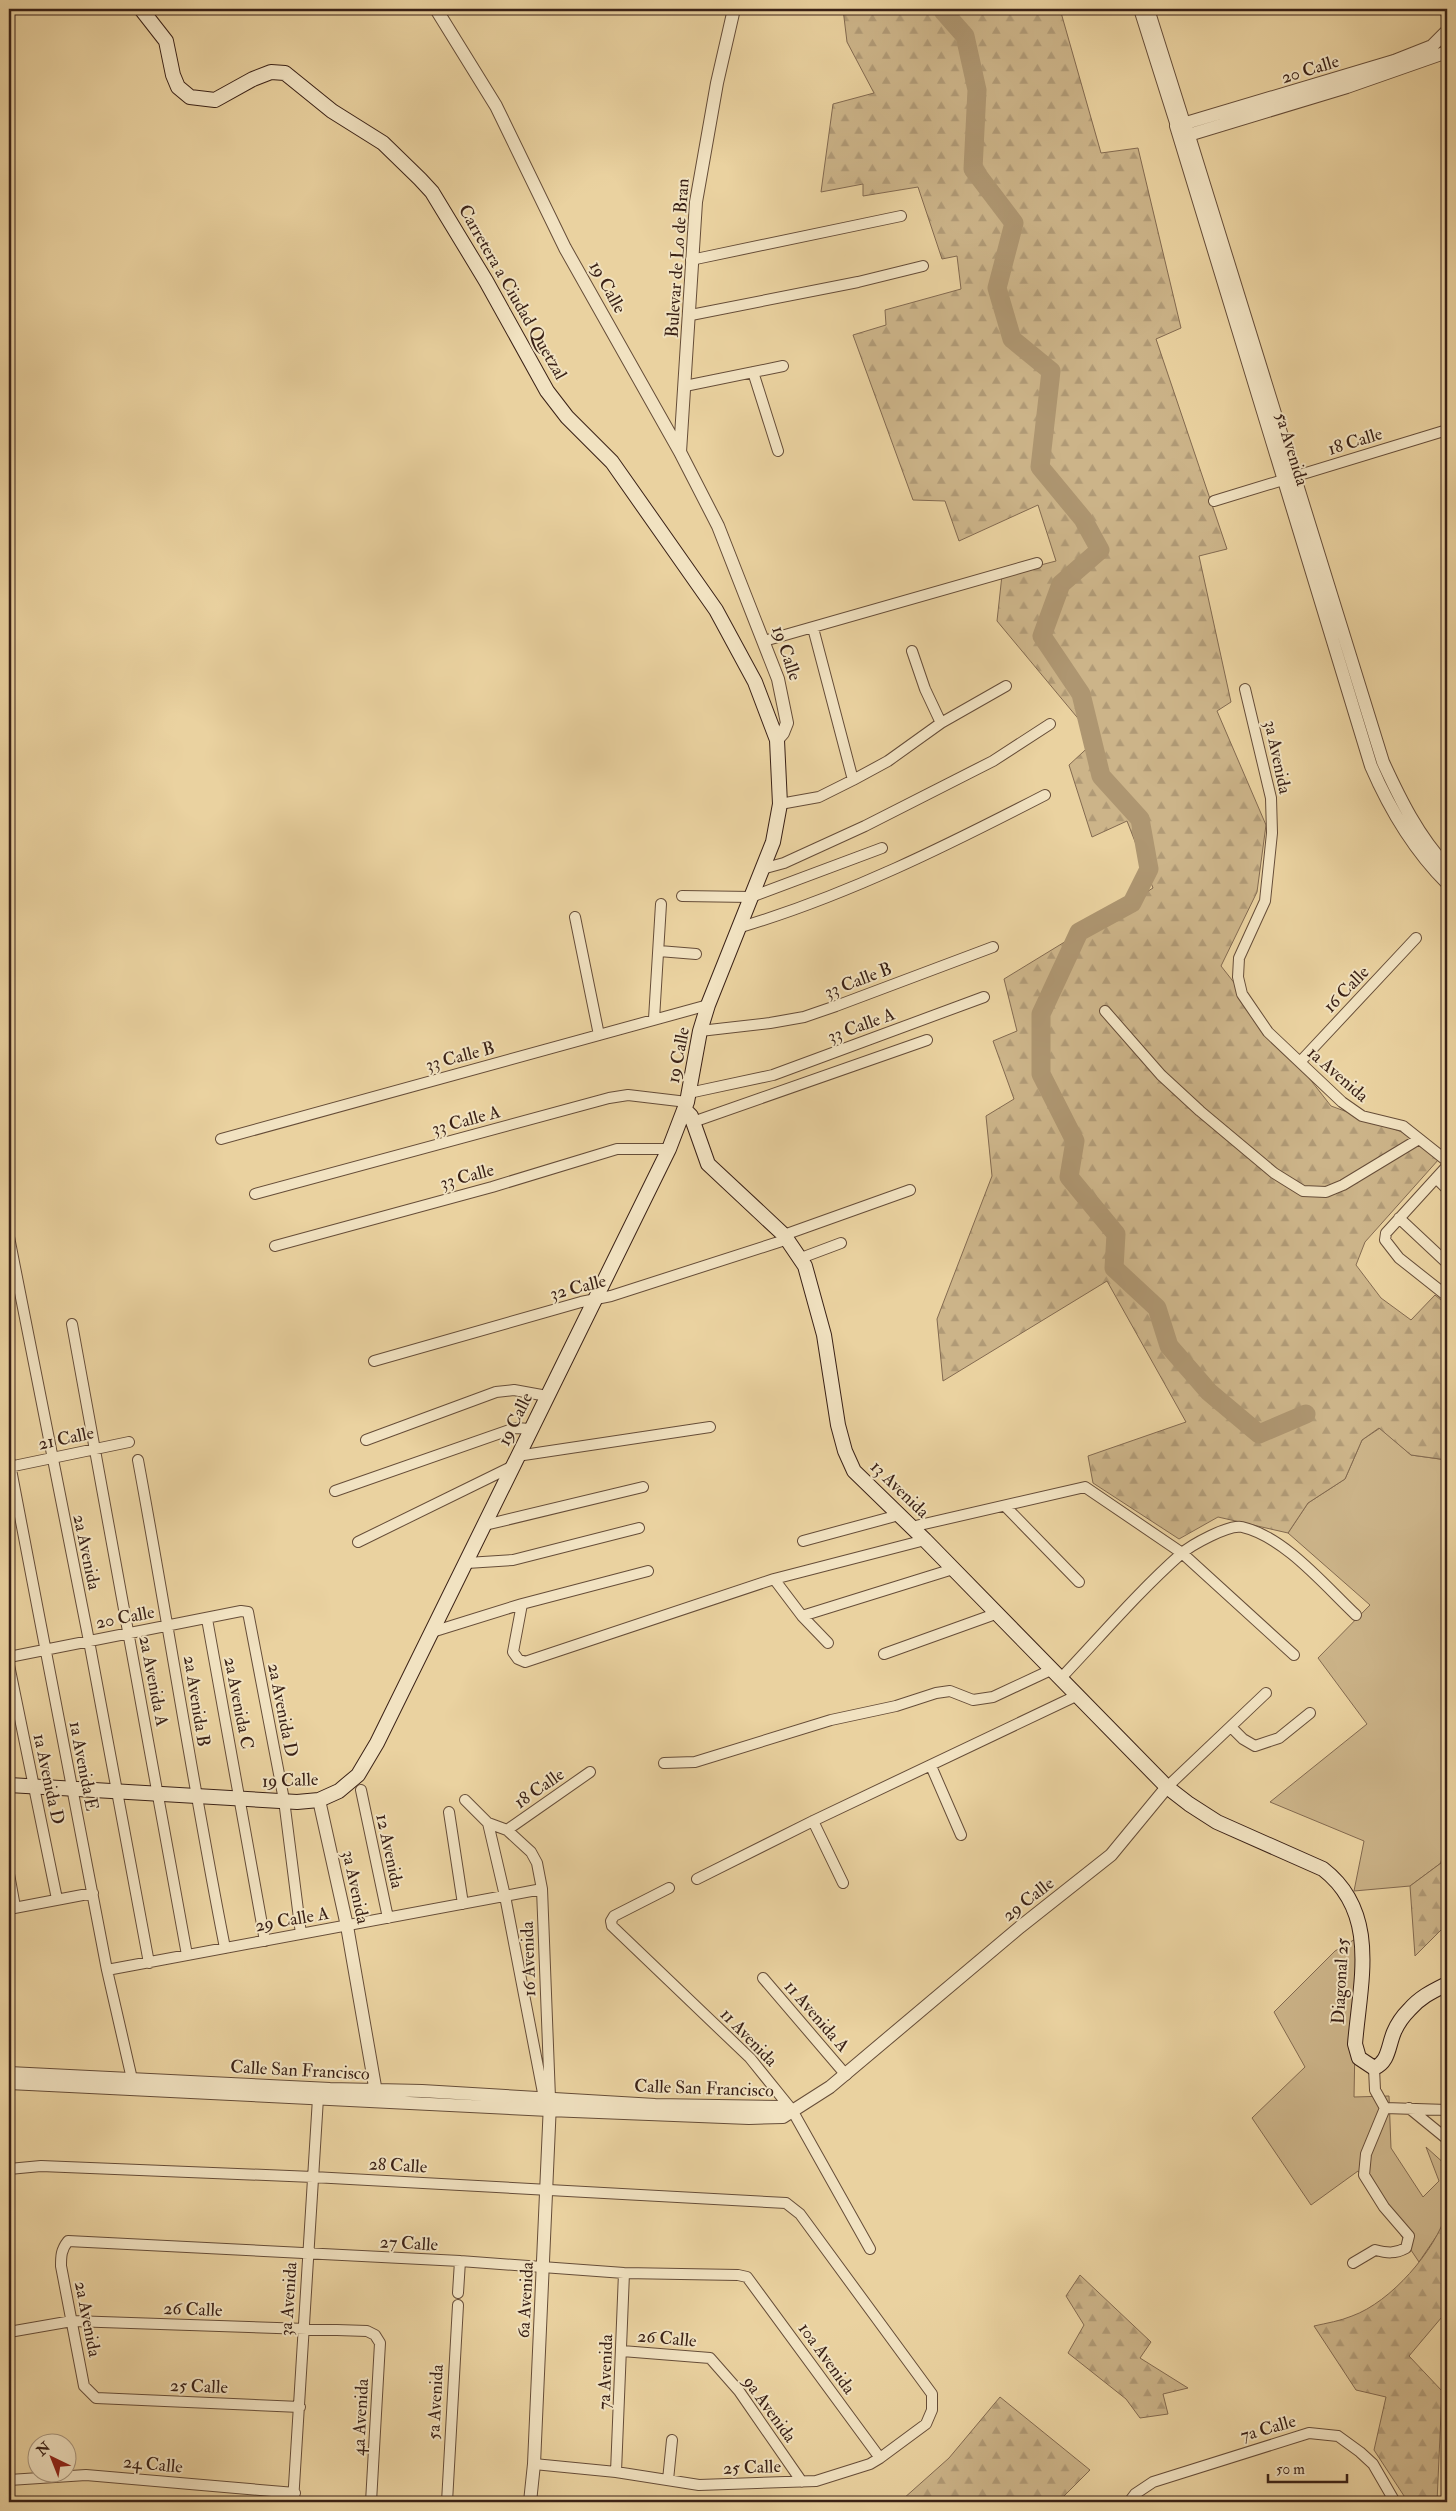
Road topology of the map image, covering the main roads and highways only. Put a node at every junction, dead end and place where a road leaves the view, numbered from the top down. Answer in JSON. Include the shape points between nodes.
{"nodes":[{"id":1,"x":141,"y":9,"type":"edge"},
{"id":2,"x":777,"y":740,"type":"joint"},
{"id":3,"x":688,"y":1107,"type":"junction"},
{"id":4,"x":9,"y":1785,"type":"edge"},
{"id":5,"x":1167,"y":1787,"type":"joint"},
{"id":6,"x":1447,"y":1984,"type":"edge"}],
"edges":[{"from":1,"to":2,"type":"main road","name":"Carretera a Ciudad Quetzal","via":[[166,41],[178,87],[190,97],[216,100],[253,79],[271,72],[285,73],[332,112],[384,143],[432,192],[486,280],[547,391],[567,417],[612,462],[716,610],[755,682]]},
{"from":2,"to":3,"type":"main road","name":"19 Calle","via":[[780,804],[773,842],[708,1005],[700,1031]]},
{"from":3,"to":4,"type":"main road","name":"19 Calle","via":[[468,1563],[358,1775],[339,1792],[319,1800],[240,1800]]},
{"from":3,"to":5,"type":"main road","name":"13 Avenida","via":[[708,1164],[786,1237],[801,1258],[810,1279],[824,1335],[845,1451],[854,1471]]},
{"from":5,"to":6,"type":"main road","name":"Diagonal 25","via":[[1217,1822],[1323,1870],[1346,1892],[1359,1921],[1364,1950],[1356,2053],[1364,2063],[1374,2068],[1384,2061],[1394,2031],[1408,2011],[1420,1998]]}]}
